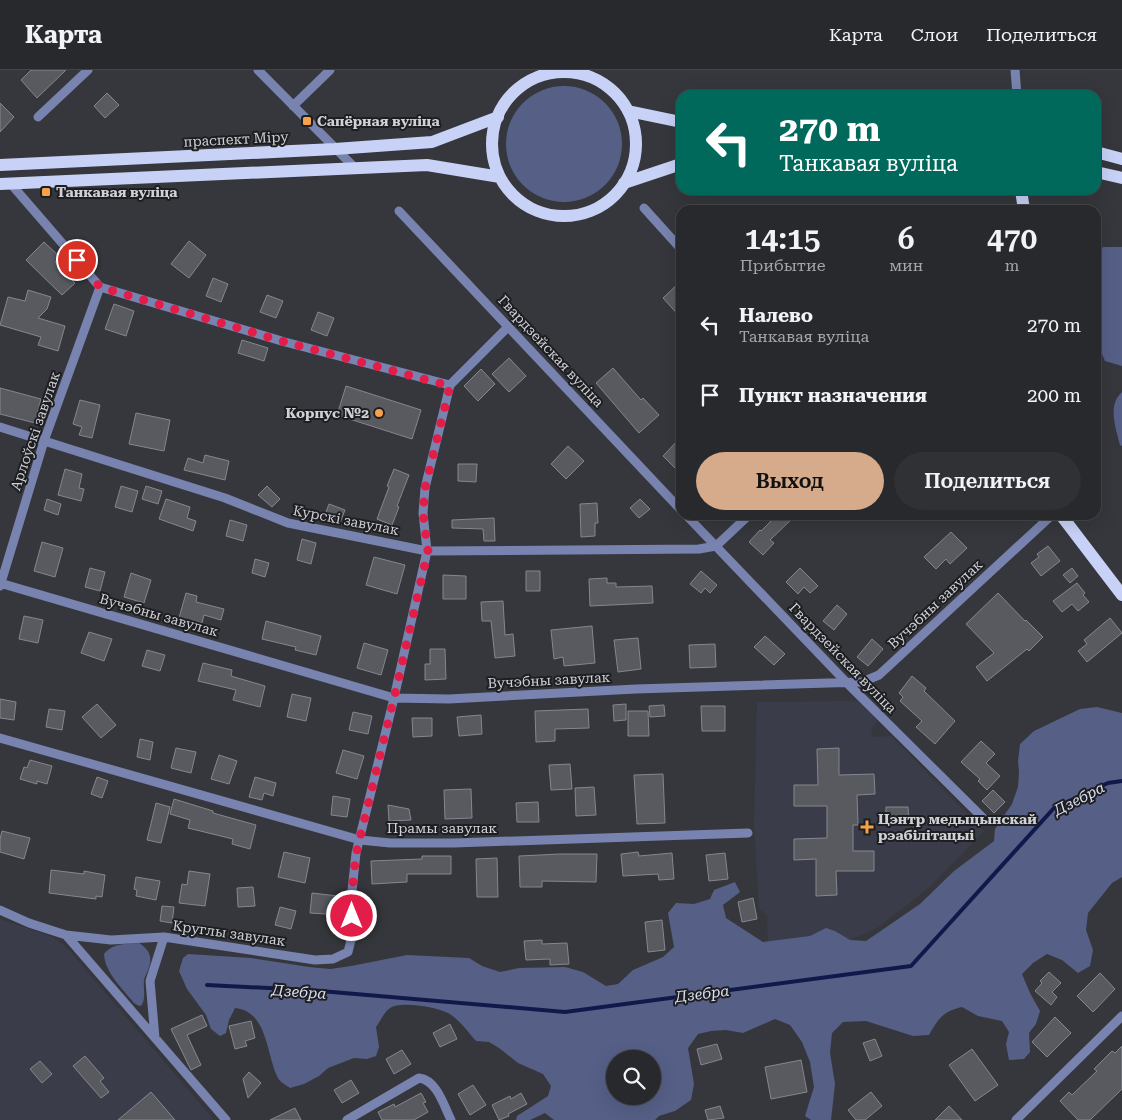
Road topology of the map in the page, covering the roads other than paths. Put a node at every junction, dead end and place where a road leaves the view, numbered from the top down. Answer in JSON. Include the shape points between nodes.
{"nodes":[{"id":1,"x":88,"y":70,"type":"edge"},
{"id":2,"x":258,"y":70,"type":"edge"},
{"id":3,"x":330,"y":70,"type":"edge"},
{"id":4,"x":530,"y":70,"type":"edge"},
{"id":5,"x":598,"y":70,"type":"edge"},
{"id":6,"x":1015,"y":70,"type":"edge"},
{"id":7,"x":602,"y":84,"type":"junction"},
{"id":8,"x":520,"y":88,"type":"junction"},
{"id":9,"x":1017,"y":90,"type":"edge"},
{"id":10,"x":293,"y":106,"type":"junction"},
{"id":11,"x":628,"y":111,"type":"junction"},
{"id":12,"x":38,"y":117,"type":"dead end"},
{"id":13,"x":498,"y":117,"type":"junction"},
{"id":14,"x":676,"y":121,"type":"edge"},
{"id":15,"x":335,"y":149,"type":"junction"},
{"id":16,"x":1101,"y":153,"type":"edge"},
{"id":17,"x":1122,"y":159,"type":"edge"},
{"id":18,"x":0,"y":165,"type":"edge"},
{"id":19,"x":676,"y":166,"type":"edge"},
{"id":20,"x":354,"y":167,"type":"junction"},
{"id":21,"x":1101,"y":173,"type":"edge"},
{"id":22,"x":500,"y":178,"type":"junction"},
{"id":23,"x":1122,"y":178,"type":"edge"},
{"id":24,"x":624,"y":183,"type":"junction"},
{"id":25,"x":6,"y":184,"type":"edge"},
{"id":26,"x":644,"y":208,"type":"dead end"},
{"id":27,"x":400,"y":211,"type":"dead end"},
{"id":28,"x":676,"y":243,"type":"edge"},
{"id":29,"x":100,"y":287,"type":"junction"},
{"id":30,"x":509,"y":326,"type":"junction"},
{"id":31,"x":450,"y":386,"type":"junction"},
{"id":32,"x":0,"y":427,"type":"edge"},
{"id":33,"x":44,"y":440,"type":"junction"},
{"id":34,"x":676,"y":505,"type":"edge"},
{"id":35,"x":691,"y":520,"type":"edge"},
{"id":36,"x":744,"y":520,"type":"edge"},
{"id":37,"x":1047,"y":520,"type":"edge"},
{"id":38,"x":1065,"y":520,"type":"edge"},
{"id":39,"x":716,"y":546,"type":"junction"},
{"id":40,"x":428,"y":551,"type":"junction"},
{"id":41,"x":0,"y":584,"type":"edge"},
{"id":42,"x":1122,"y":595,"type":"edge"},
{"id":43,"x":846,"y":682,"type":"junction"},
{"id":44,"x":394,"y":698,"type":"junction"},
{"id":45,"x":0,"y":738,"type":"edge"},
{"id":46,"x":983,"y":818,"type":"dead end"},
{"id":47,"x":748,"y":833,"type":"dead end"},
{"id":48,"x":360,"y":840,"type":"junction"},
{"id":49,"x":0,"y":910,"type":"edge"},
{"id":50,"x":66,"y":935,"type":"junction"},
{"id":51,"x":164,"y":937,"type":"junction"},
{"id":52,"x":1122,"y":1016,"type":"edge"},
{"id":53,"x":155,"y":1038,"type":"junction"},
{"id":54,"x":226,"y":1120,"type":"edge"},
{"id":55,"x":346,"y":1120,"type":"edge"},
{"id":56,"x":451,"y":1120,"type":"edge"},
{"id":57,"x":1016,"y":1120,"type":"edge"}],
"edges":[{"from":1,"to":12,"type":"street"},
{"from":2,"to":10,"type":"street"},
{"from":3,"to":10,"type":"street"},
{"from":4,"to":8,"type":"main road"},
{"from":5,"to":7,"type":"main road"},
{"from":6,"to":9,"type":"street"},
{"from":7,"to":8,"type":"main road","via":[[579,74],[554,73],[536,78]]},
{"from":7,"to":11,"type":"main road"},
{"from":8,"to":13,"type":"main road","via":[[503,106]]},
{"from":10,"to":15,"type":"street"},
{"from":11,"to":14,"type":"main road"},
{"from":11,"to":24,"type":"main road","via":[[636,148]]},
{"from":13,"to":15,"type":"main road","name":"праспект Міру","via":[[432,142]]},
{"from":13,"to":22,"type":"main road","via":[[492,148]]},
{"from":15,"to":18,"type":"main road","name":"праспект Міру"},
{"from":15,"to":20,"type":"street"},
{"from":16,"to":17,"type":"main road"},
{"from":19,"to":24,"type":"main road"},
{"from":20,"to":22,"type":"main road","via":[[427,165]]},
{"from":20,"to":25,"type":"main road"},
{"from":21,"to":23,"type":"main road"},
{"from":22,"to":24,"type":"main road","via":[[525,205],[561,216],[573,216],[597,208]]},
{"from":25,"to":29,"type":"street"},
{"from":26,"to":28,"type":"street"},
{"from":27,"to":30,"type":"street","name":"Гвардзейская вуліца"},
{"from":29,"to":31,"type":"street","via":[[285,342]]},
{"from":29,"to":33,"type":"street","name":"Арлоўскі завулак"},
{"from":30,"to":31,"type":"street"},
{"from":30,"to":34,"type":"street","name":"Гвардзейская вуліца"},
{"from":31,"to":40,"type":"street","via":[[425,488],[423,513]]},
{"from":32,"to":33,"type":"street","name":"Курскі завулак"},
{"from":33,"to":40,"type":"street","name":"Курскі завулак","via":[[224,498],[288,523]]},
{"from":33,"to":41,"type":"street","name":"Арлоўскі завулак"},
{"from":35,"to":39,"type":"street","name":"Гвардзейская вуліца"},
{"from":36,"to":39,"type":"street"},
{"from":37,"to":43,"type":"street","name":"Вучэбны завулак","via":[[878,675],[862,682]]},
{"from":38,"to":42,"type":"main road"},
{"from":39,"to":40,"type":"street","name":"Курскі завулак"},
{"from":39,"to":43,"type":"street","name":"Гвардзейская вуліца"},
{"from":40,"to":44,"type":"street"},
{"from":41,"to":44,"type":"street","name":"Вучэбны завулак"},
{"from":43,"to":44,"type":"street","name":"Вучэбны завулак","via":[[449,699]]},
{"from":43,"to":46,"type":"street","name":"Гвардзейская вуліца"},
{"from":44,"to":48,"type":"street"},
{"from":45,"to":48,"type":"street","name":"Прамы завулак"},
{"from":47,"to":48,"type":"street","name":"Прамы завулак","via":[[454,843]]},
{"from":48,"to":51,"type":"street","name":"Круглы завулак","via":[[351,900],[353,932],[348,952],[333,959],[315,960]]},
{"from":49,"to":50,"type":"street"},
{"from":50,"to":51,"type":"street","via":[[111,940]]},
{"from":50,"to":53,"type":"street"},
{"from":51,"to":53,"type":"street","name":"Круглы завулак","via":[[150,981]]},
{"from":52,"to":57,"type":"street"},
{"from":53,"to":54,"type":"street"},
{"from":55,"to":56,"type":"street","via":[[419,1078],[426,1079],[436,1089]]}]}
